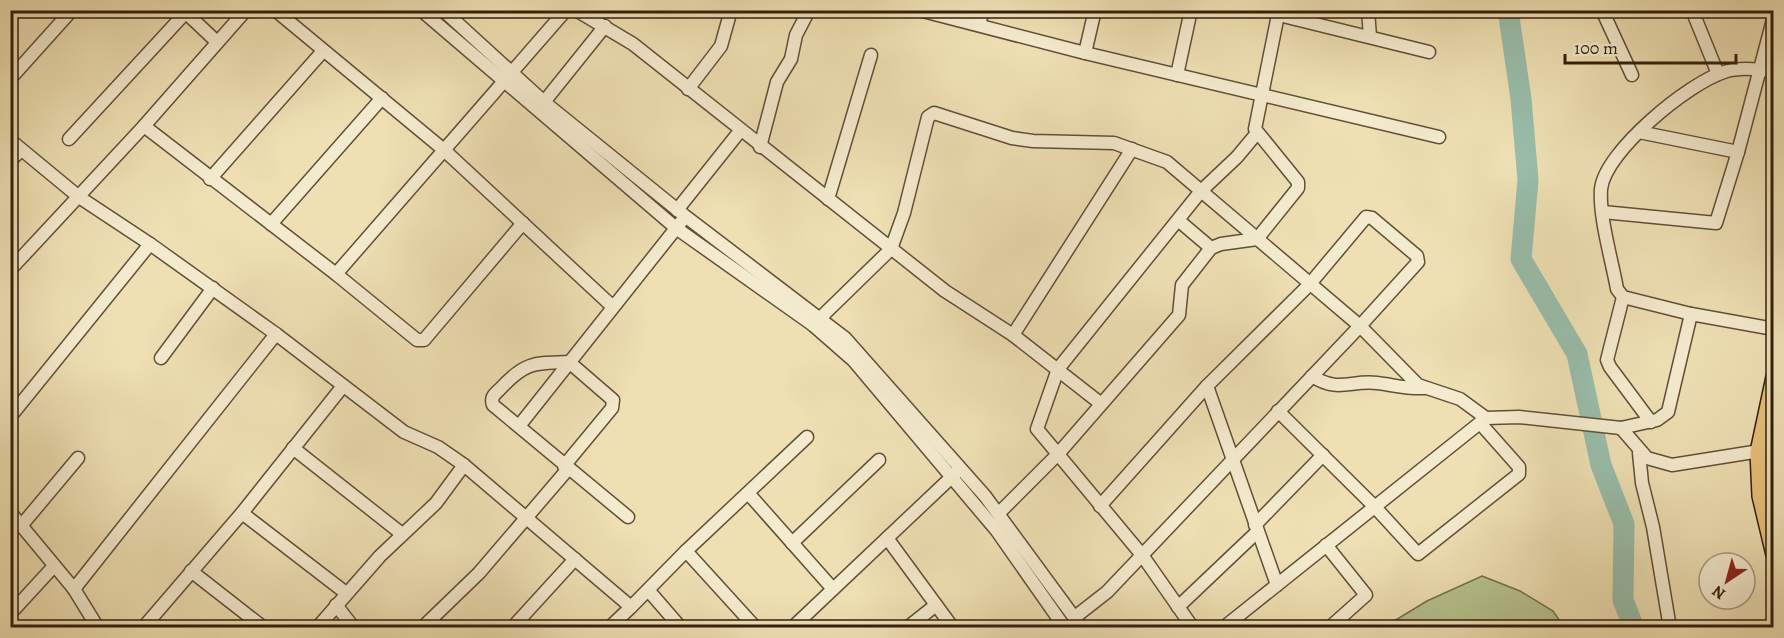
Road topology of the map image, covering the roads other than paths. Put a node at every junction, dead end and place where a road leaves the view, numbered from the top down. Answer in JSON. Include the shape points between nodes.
{"nodes":[{"id":1,"x":72,"y":10,"type":"edge"},
{"id":2,"x":246,"y":10,"type":"edge"},
{"id":3,"x":275,"y":10,"type":"edge"},
{"id":4,"x":421,"y":10,"type":"edge"},
{"id":5,"x":443,"y":10,"type":"edge"},
{"id":6,"x":566,"y":10,"type":"edge"},
{"id":7,"x":576,"y":10,"type":"edge"},
{"id":8,"x":731,"y":10,"type":"edge"},
{"id":9,"x":809,"y":10,"type":"edge"},
{"id":10,"x":920,"y":10,"type":"edge"},
{"id":11,"x":983,"y":10,"type":"edge"},
{"id":12,"x":1095,"y":10,"type":"edge"},
{"id":13,"x":1191,"y":10,"type":"edge"},
{"id":14,"x":1368,"y":10,"type":"edge"},
{"id":15,"x":1602,"y":10,"type":"edge"},
{"id":16,"x":1692,"y":10,"type":"edge"},
{"id":17,"x":185,"y":11,"type":"edge"},
{"id":18,"x":1279,"y":13,"type":"edge"},
{"id":19,"x":1773,"y":16,"type":"edge"},
{"id":20,"x":979,"y":25,"type":"junction"},
{"id":21,"x":605,"y":26,"type":"junction"},
{"id":22,"x":1370,"y":37,"type":"junction"},
{"id":23,"x":217,"y":42,"type":"junction"},
{"id":24,"x":323,"y":51,"type":"junction"},
{"id":25,"x":1429,"y":52,"type":"dead end"},
{"id":26,"x":1085,"y":53,"type":"junction"},
{"id":27,"x":871,"y":56,"type":"dead end"},
{"id":28,"x":1760,"y":69,"type":"junction"},
{"id":29,"x":1773,"y":72,"type":"edge"},
{"id":30,"x":1718,"y":74,"type":"junction"},
{"id":31,"x":1176,"y":75,"type":"junction"},
{"id":32,"x":1632,"y":75,"type":"dead end"},
{"id":33,"x":508,"y":76,"type":"junction"},
{"id":34,"x":10,"y":79,"type":"edge"},
{"id":35,"x":688,"y":89,"type":"junction"},
{"id":36,"x":1261,"y":96,"type":"junction"},
{"id":37,"x":382,"y":98,"type":"junction"},
{"id":38,"x":544,"y":102,"type":"junction"},
{"id":39,"x":144,"y":126,"type":"junction"},
{"id":40,"x":740,"y":131,"type":"junction"},
{"id":41,"x":1639,"y":132,"type":"junction"},
{"id":42,"x":1257,"y":133,"type":"junction"},
{"id":43,"x":1439,"y":137,"type":"dead end"},
{"id":44,"x":69,"y":139,"type":"dead end"},
{"id":45,"x":10,"y":140,"type":"edge"},
{"id":46,"x":760,"y":147,"type":"junction"},
{"id":47,"x":1132,"y":149,"type":"junction"},
{"id":48,"x":21,"y":150,"type":"junction"},
{"id":49,"x":444,"y":150,"type":"junction"},
{"id":50,"x":1738,"y":152,"type":"junction"},
{"id":51,"x":10,"y":160,"type":"edge"},
{"id":52,"x":210,"y":179,"type":"junction"},
{"id":53,"x":1201,"y":191,"type":"junction"},
{"id":54,"x":79,"y":198,"type":"junction"},
{"id":55,"x":828,"y":199,"type":"junction"},
{"id":56,"x":1603,"y":212,"type":"junction"},
{"id":57,"x":681,"y":213,"type":"junction"},
{"id":58,"x":1178,"y":220,"type":"junction"},
{"id":59,"x":523,"y":223,"type":"junction"},
{"id":60,"x":270,"y":224,"type":"junction"},
{"id":61,"x":676,"y":228,"type":"junction"},
{"id":62,"x":1257,"y":240,"type":"junction"},
{"id":63,"x":150,"y":244,"type":"junction"},
{"id":64,"x":1211,"y":248,"type":"junction"},
{"id":65,"x":891,"y":249,"type":"junction"},
{"id":66,"x":10,"y":270,"type":"edge"},
{"id":67,"x":336,"y":274,"type":"junction"},
{"id":68,"x":1309,"y":285,"type":"junction"},
{"id":69,"x":213,"y":288,"type":"junction"},
{"id":70,"x":1623,"y":297,"type":"junction"},
{"id":71,"x":613,"y":307,"type":"junction"},
{"id":72,"x":1691,"y":314,"type":"junction"},
{"id":73,"x":817,"y":322,"type":"junction"},
{"id":74,"x":1360,"y":326,"type":"junction"},
{"id":75,"x":1773,"y":329,"type":"edge"},
{"id":76,"x":276,"y":334,"type":"junction"},
{"id":77,"x":1013,"y":335,"type":"junction"},
{"id":78,"x":161,"y":358,"type":"dead end"},
{"id":79,"x":569,"y":362,"type":"junction"},
{"id":80,"x":1058,"y":369,"type":"junction"},
{"id":81,"x":1312,"y":376,"type":"junction"},
{"id":82,"x":1773,"y":377,"type":"edge"},
{"id":83,"x":343,"y":386,"type":"junction"},
{"id":84,"x":1207,"y":386,"type":"junction"},
{"id":85,"x":1424,"y":388,"type":"junction"},
{"id":86,"x":1100,"y":403,"type":"junction"},
{"id":87,"x":1278,"y":411,"type":"junction"},
{"id":88,"x":10,"y":417,"type":"edge"},
{"id":89,"x":1483,"y":420,"type":"junction"},
{"id":90,"x":1651,"y":422,"type":"junction"},
{"id":91,"x":519,"y":426,"type":"junction"},
{"id":92,"x":1618,"y":428,"type":"junction"},
{"id":93,"x":807,"y":437,"type":"dead end"},
{"id":94,"x":293,"y":448,"type":"junction"},
{"id":95,"x":1770,"y":450,"type":"edge"},
{"id":96,"x":1639,"y":453,"type":"junction"},
{"id":97,"x":1058,"y":454,"type":"junction"},
{"id":98,"x":1323,"y":455,"type":"junction"},
{"id":99,"x":78,"y":458,"type":"dead end"},
{"id":100,"x":1231,"y":459,"type":"junction"},
{"id":101,"x":879,"y":460,"type":"dead end"},
{"id":102,"x":464,"y":465,"type":"junction"},
{"id":103,"x":566,"y":467,"type":"junction"},
{"id":104,"x":956,"y":472,"type":"junction"},
{"id":105,"x":748,"y":493,"type":"junction"},
{"id":106,"x":1100,"y":506,"type":"junction"},
{"id":107,"x":1374,"y":506,"type":"junction"},
{"id":108,"x":10,"y":512,"type":"edge"},
{"id":109,"x":242,"y":513,"type":"junction"},
{"id":110,"x":999,"y":513,"type":"junction"},
{"id":111,"x":628,"y":517,"type":"dead end"},
{"id":112,"x":527,"y":518,"type":"junction"},
{"id":113,"x":21,"y":526,"type":"junction"},
{"id":114,"x":1256,"y":528,"type":"junction"},
{"id":115,"x":402,"y":534,"type":"junction"},
{"id":116,"x":887,"y":538,"type":"junction"},
{"id":117,"x":792,"y":543,"type":"junction"},
{"id":118,"x":1326,"y":545,"type":"junction"},
{"id":119,"x":686,"y":551,"type":"junction"},
{"id":120,"x":1142,"y":555,"type":"junction"},
{"id":121,"x":1773,"y":555,"type":"edge"},
{"id":122,"x":575,"y":558,"type":"junction"},
{"id":123,"x":54,"y":566,"type":"junction"},
{"id":124,"x":191,"y":571,"type":"junction"},
{"id":125,"x":1276,"y":585,"type":"junction"},
{"id":126,"x":74,"y":589,"type":"junction"},
{"id":127,"x":833,"y":589,"type":"junction"},
{"id":128,"x":649,"y":591,"type":"junction"},
{"id":129,"x":346,"y":593,"type":"junction"},
{"id":130,"x":336,"y":605,"type":"junction"},
{"id":131,"x":936,"y":605,"type":"junction"},
{"id":132,"x":631,"y":607,"type":"junction"},
{"id":133,"x":1178,"y":607,"type":"junction"},
{"id":134,"x":10,"y":614,"type":"edge"},
{"id":135,"x":1078,"y":622,"type":"edge"},
{"id":136,"x":98,"y":627,"type":"edge"},
{"id":137,"x":142,"y":627,"type":"edge"},
{"id":138,"x":264,"y":627,"type":"edge"},
{"id":139,"x":317,"y":627,"type":"edge"},
{"id":140,"x":354,"y":627,"type":"edge"},
{"id":141,"x":422,"y":627,"type":"edge"},
{"id":142,"x":512,"y":627,"type":"edge"},
{"id":143,"x":609,"y":627,"type":"edge"},
{"id":144,"x":681,"y":627,"type":"edge"},
{"id":145,"x":756,"y":627,"type":"edge"},
{"id":146,"x":792,"y":627,"type":"edge"},
{"id":147,"x":907,"y":627,"type":"edge"},
{"id":148,"x":953,"y":627,"type":"edge"},
{"id":149,"x":1065,"y":627,"type":"edge"},
{"id":150,"x":1193,"y":627,"type":"edge"},
{"id":151,"x":1223,"y":627,"type":"edge"},
{"id":152,"x":1329,"y":627,"type":"edge"},
{"id":153,"x":1670,"y":627,"type":"edge"}],
"edges":[{"from":1,"to":34,"type":"street"},
{"from":2,"to":23,"type":"street"},
{"from":3,"to":24,"type":"street"},
{"from":4,"to":33,"type":"street"},
{"from":5,"to":33,"type":"street"},
{"from":6,"to":33,"type":"street"},
{"from":7,"to":21,"type":"street"},
{"from":8,"to":35,"type":"street","via":[[721,46]]},
{"from":9,"to":46,"type":"street","via":[[796,35],[791,58],[777,82]]},
{"from":10,"to":20,"type":"street"},
{"from":11,"to":20,"type":"street"},
{"from":12,"to":26,"type":"street"},
{"from":13,"to":31,"type":"street"},
{"from":14,"to":22,"type":"street"},
{"from":15,"to":32,"type":"street"},
{"from":16,"to":30,"type":"street"},
{"from":17,"to":23,"type":"street"},
{"from":17,"to":44,"type":"street"},
{"from":18,"to":22,"type":"street"},
{"from":18,"to":36,"type":"street"},
{"from":19,"to":28,"type":"street"},
{"from":20,"to":26,"type":"street"},
{"from":21,"to":35,"type":"street"},
{"from":21,"to":38,"type":"street"},
{"from":22,"to":25,"type":"street"},
{"from":23,"to":39,"type":"street"},
{"from":24,"to":37,"type":"street"},
{"from":24,"to":52,"type":"street"},
{"from":26,"to":31,"type":"street"},
{"from":27,"to":55,"type":"street"},
{"from":28,"to":29,"type":"street"},
{"from":28,"to":30,"type":"street"},
{"from":28,"to":50,"type":"street"},
{"from":30,"to":41,"type":"street","via":[[1693,87]]},
{"from":31,"to":36,"type":"street"},
{"from":33,"to":38,"type":"street"},
{"from":33,"to":49,"type":"street"},
{"from":33,"to":61,"type":"street"},
{"from":35,"to":40,"type":"street"},
{"from":36,"to":42,"type":"street"},
{"from":36,"to":43,"type":"street"},
{"from":37,"to":49,"type":"street"},
{"from":37,"to":60,"type":"street"},
{"from":38,"to":57,"type":"street"},
{"from":39,"to":52,"type":"street"},
{"from":39,"to":54,"type":"street"},
{"from":40,"to":46,"type":"street"},
{"from":40,"to":57,"type":"street"},
{"from":41,"to":50,"type":"street"},
{"from":41,"to":56,"type":"street","via":[[1611,165],[1601,189]]},
{"from":42,"to":53,"type":"street"},
{"from":42,"to":62,"type":"street","via":[[1299,185]]},
{"from":45,"to":48,"type":"street"},
{"from":46,"to":55,"type":"street"},
{"from":47,"to":53,"type":"street","via":[[1167,162]]},
{"from":47,"to":65,"type":"street","via":[[1114,143],[1039,141],[1000,135],[930,114]]},
{"from":47,"to":77,"type":"street"},
{"from":48,"to":51,"type":"street"},
{"from":48,"to":54,"type":"street"},
{"from":49,"to":59,"type":"street"},
{"from":49,"to":67,"type":"street"},
{"from":50,"to":56,"type":"street","via":[[1716,223]]},
{"from":52,"to":60,"type":"street"},
{"from":53,"to":58,"type":"street"},
{"from":53,"to":62,"type":"street"},
{"from":54,"to":63,"type":"street"},
{"from":54,"to":66,"type":"street"},
{"from":55,"to":65,"type":"street"},
{"from":56,"to":70,"type":"street","via":[[1617,289]]},
{"from":57,"to":61,"type":"street"},
{"from":57,"to":73,"type":"street"},
{"from":58,"to":64,"type":"street"},
{"from":58,"to":80,"type":"street"},
{"from":59,"to":67,"type":"street","via":[[421,341]]},
{"from":59,"to":71,"type":"street"},
{"from":60,"to":67,"type":"street"},
{"from":61,"to":71,"type":"street"},
{"from":61,"to":73,"type":"street"},
{"from":62,"to":64,"type":"street"},
{"from":62,"to":68,"type":"street"},
{"from":63,"to":69,"type":"street"},
{"from":63,"to":88,"type":"street"},
{"from":64,"to":86,"type":"street","via":[[1182,285],[1179,315]]},
{"from":65,"to":73,"type":"street"},
{"from":65,"to":77,"type":"street","via":[[959,301]]},
{"from":68,"to":74,"type":"street"},
{"from":68,"to":74,"type":"street","via":[[1366,217],[1372,218],[1418,259]]},
{"from":68,"to":84,"type":"street"},
{"from":69,"to":76,"type":"street"},
{"from":69,"to":78,"type":"street"},
{"from":70,"to":72,"type":"street"},
{"from":70,"to":90,"type":"street","via":[[1607,360]]},
{"from":71,"to":79,"type":"street"},
{"from":72,"to":75,"type":"street"},
{"from":72,"to":90,"type":"street","via":[[1668,412]]},
{"from":73,"to":104,"type":"street","via":[[874,369]]},
{"from":74,"to":81,"type":"street"},
{"from":74,"to":85,"type":"street"},
{"from":76,"to":83,"type":"street"},
{"from":76,"to":126,"type":"street"},
{"from":77,"to":80,"type":"street"},
{"from":79,"to":91,"type":"street"},
{"from":79,"to":91,"type":"street","via":[[528,365],[494,396],[493,405]]},
{"from":79,"to":103,"type":"street","via":[[614,403]]},
{"from":80,"to":86,"type":"street"},
{"from":80,"to":97,"type":"street","via":[[1037,429]]},
{"from":81,"to":85,"type":"street","via":[[1329,386],[1376,383]]},
{"from":81,"to":87,"type":"street"},
{"from":82,"to":95,"type":"main road"},
{"from":83,"to":94,"type":"street"},
{"from":83,"to":102,"type":"street","via":[[404,432],[438,447]]},
{"from":84,"to":100,"type":"street"},
{"from":84,"to":106,"type":"street"},
{"from":85,"to":89,"type":"street","via":[[1460,399]]},
{"from":86,"to":97,"type":"street"},
{"from":87,"to":98,"type":"street"},
{"from":87,"to":100,"type":"street"},
{"from":89,"to":92,"type":"street","via":[[1519,417]]},
{"from":89,"to":107,"type":"street"},
{"from":89,"to":107,"type":"street","via":[[1520,470],[1430,546],[1421,553],[1414,552]]},
{"from":90,"to":92,"type":"street"},
{"from":91,"to":103,"type":"street"},
{"from":92,"to":96,"type":"street"},
{"from":93,"to":105,"type":"street"},
{"from":94,"to":109,"type":"street"},
{"from":94,"to":115,"type":"street"},
{"from":95,"to":96,"type":"street","via":[[1672,465]]},
{"from":95,"to":121,"type":"main road","via":[[1760,496]]},
{"from":96,"to":153,"type":"street"},
{"from":97,"to":106,"type":"street"},
{"from":97,"to":110,"type":"street"},
{"from":98,"to":107,"type":"street"},
{"from":98,"to":114,"type":"street"},
{"from":99,"to":113,"type":"street"},
{"from":100,"to":114,"type":"street"},
{"from":100,"to":120,"type":"street"},
{"from":101,"to":117,"type":"street"},
{"from":102,"to":112,"type":"street"},
{"from":102,"to":115,"type":"street","via":[[436,503]]},
{"from":103,"to":111,"type":"street"},
{"from":103,"to":112,"type":"street"},
{"from":104,"to":110,"type":"street"},
{"from":104,"to":116,"type":"street"},
{"from":104,"to":149,"type":"street"},
{"from":105,"to":117,"type":"street"},
{"from":105,"to":119,"type":"street"},
{"from":106,"to":120,"type":"street"},
{"from":107,"to":118,"type":"street"},
{"from":108,"to":113,"type":"street"},
{"from":109,"to":124,"type":"street"},
{"from":109,"to":129,"type":"street"},
{"from":110,"to":135,"type":"street"},
{"from":112,"to":122,"type":"street"},
{"from":112,"to":141,"type":"street","via":[[479,573]]},
{"from":113,"to":123,"type":"street"},
{"from":114,"to":125,"type":"street"},
{"from":114,"to":133,"type":"street"},
{"from":115,"to":129,"type":"street"},
{"from":116,"to":127,"type":"street"},
{"from":116,"to":131,"type":"street"},
{"from":117,"to":127,"type":"street"},
{"from":118,"to":125,"type":"street"},
{"from":118,"to":152,"type":"street","via":[[1366,595]]},
{"from":119,"to":128,"type":"street"},
{"from":119,"to":145,"type":"street"},
{"from":120,"to":133,"type":"street"},
{"from":120,"to":135,"type":"street"},
{"from":122,"to":132,"type":"street"},
{"from":122,"to":142,"type":"street"},
{"from":123,"to":126,"type":"street"},
{"from":123,"to":134,"type":"street"},
{"from":124,"to":137,"type":"street"},
{"from":124,"to":138,"type":"street"},
{"from":125,"to":151,"type":"street"},
{"from":126,"to":136,"type":"street"},
{"from":127,"to":146,"type":"street"},
{"from":128,"to":132,"type":"street"},
{"from":128,"to":144,"type":"street"},
{"from":129,"to":130,"type":"street"},
{"from":130,"to":139,"type":"street"},
{"from":130,"to":140,"type":"street"},
{"from":131,"to":147,"type":"street"},
{"from":131,"to":148,"type":"street"},
{"from":132,"to":143,"type":"street"},
{"from":133,"to":150,"type":"street"}]}
